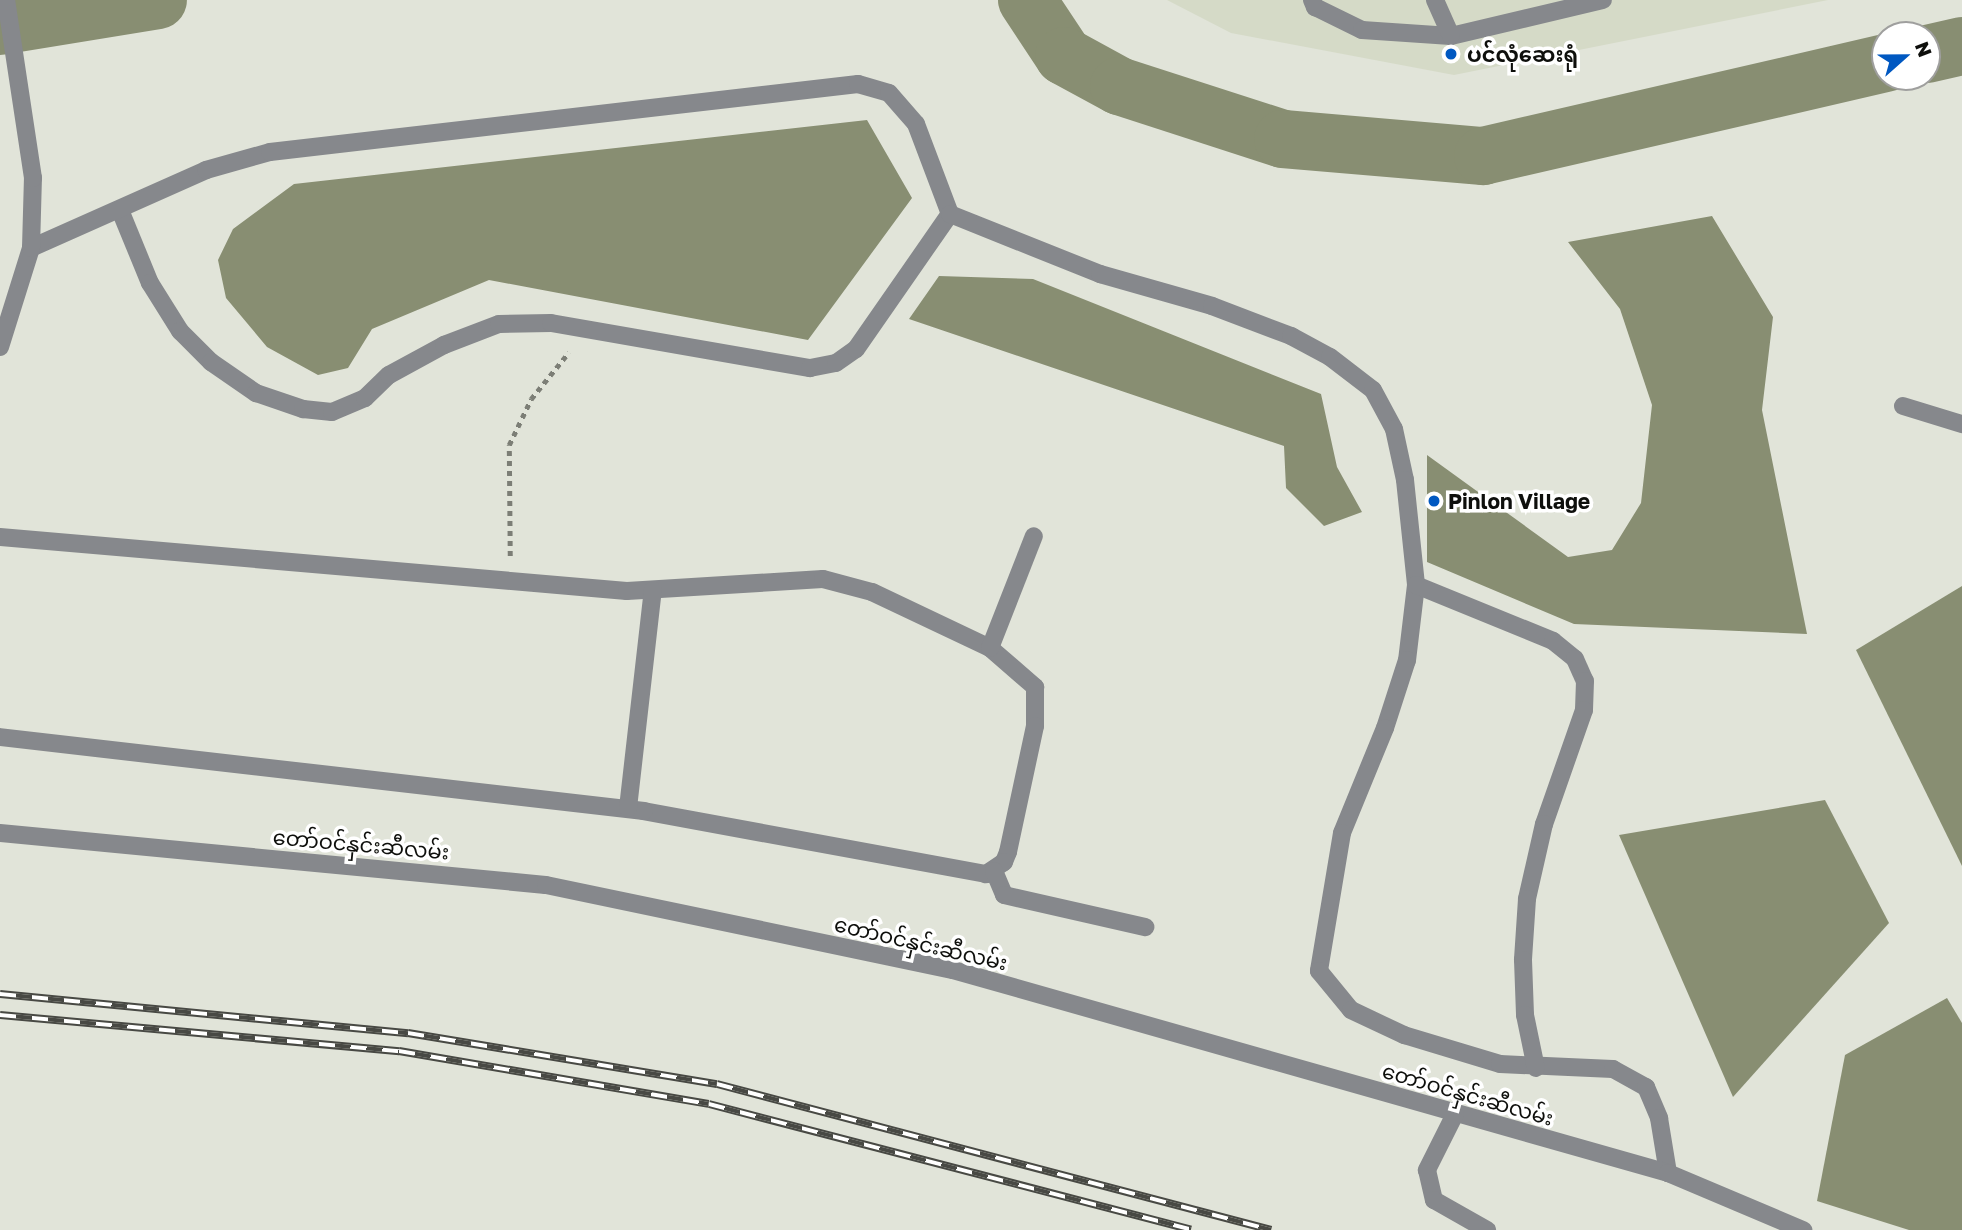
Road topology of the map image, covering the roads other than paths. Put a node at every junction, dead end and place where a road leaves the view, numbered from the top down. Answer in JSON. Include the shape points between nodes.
{"nodes":[{"id":1,"x":6,"y":0,"type":"edge"},
{"id":2,"x":1311,"y":0,"type":"edge"},
{"id":3,"x":1435,"y":0,"type":"edge"},
{"id":4,"x":1603,"y":0,"type":"edge"},
{"id":5,"x":1451,"y":36,"type":"junction"},
{"id":6,"x":120,"y":210,"type":"junction"},
{"id":7,"x":950,"y":214,"type":"junction"},
{"id":8,"x":31,"y":248,"type":"junction"},
{"id":9,"x":0,"y":347,"type":"edge"},
{"id":10,"x":1903,"y":406,"type":"dead end"},
{"id":11,"x":1962,"y":424,"type":"edge"},
{"id":12,"x":1034,"y":536,"type":"dead end"},
{"id":13,"x":0,"y":537,"type":"edge"},
{"id":14,"x":1416,"y":585,"type":"junction"},
{"id":15,"x":653,"y":590,"type":"junction"},
{"id":16,"x":990,"y":648,"type":"junction"},
{"id":17,"x":0,"y":737,"type":"edge"},
{"id":18,"x":628,"y":808,"type":"junction"},
{"id":19,"x":0,"y":832,"type":"edge"},
{"id":20,"x":994,"y":871,"type":"junction"},
{"id":21,"x":1145,"y":927,"type":"dead end"},
{"id":22,"x":1536,"y":1068,"type":"junction"},
{"id":23,"x":1455,"y":1114,"type":"junction"},
{"id":24,"x":1668,"y":1173,"type":"junction"},
{"id":25,"x":1487,"y":1230,"type":"edge"},
{"id":26,"x":1803,"y":1230,"type":"edge"}],
"edges":[{"from":1,"to":8,"type":"street","via":[[33,178]]},
{"from":2,"to":5,"type":"street","via":[[1315,7],[1362,30]]},
{"from":3,"to":5,"type":"street"},
{"from":4,"to":5,"type":"street"},
{"from":6,"to":7,"type":"street","via":[[206,170],[270,152],[858,84],[889,93],[916,124]]},
{"from":6,"to":7,"type":"street","via":[[150,284],[180,331],[211,362],[256,393],[303,409],[332,412],[365,398],[389,375],[444,345],[499,324],[551,323],[810,368],[835,363],[856,349]]},
{"from":6,"to":8,"type":"street"},
{"from":7,"to":14,"type":"street","via":[[1088,270],[1212,306],[1291,335],[1373,390],[1394,429],[1405,480]]},
{"from":8,"to":9,"type":"street"},
{"from":10,"to":11,"type":"street"},
{"from":12,"to":16,"type":"street"},
{"from":13,"to":15,"type":"street"},
{"from":14,"to":22,"type":"street","via":[[1553,641],[1575,659],[1585,681],[1584,710],[1544,824],[1527,899],[1525,1015]]},
{"from":14,"to":22,"type":"street","via":[[1407,660],[1342,833],[1319,971],[1351,1010],[1404,1035],[1500,1064]]},
{"from":15,"to":16,"type":"street","via":[[823,579],[872,592]]},
{"from":15,"to":18,"type":"street"},
{"from":16,"to":20,"type":"street","via":[[1035,687],[1035,726],[1010,839],[1004,862]]},
{"from":17,"to":18,"type":"street"},
{"from":18,"to":20,"type":"street","via":[[986,874]]},
{"from":19,"to":23,"type":"street","name":"တော်ဝင်နှင်းဆီလမ်း","via":[[546,885],[953,970]]},
{"from":20,"to":21,"type":"street","via":[[1004,895]]},
{"from":22,"to":24,"type":"street","via":[[1613,1069],[1646,1087],[1660,1118]]},
{"from":23,"to":24,"type":"street","name":"တော်ဝင်နှင်းဆီလမ်း"},
{"from":23,"to":25,"type":"street","via":[[1427,1170],[1434,1200]]},
{"from":24,"to":26,"type":"street","name":"တော်ဝင်နှင်းဆီလမ်း"}]}
